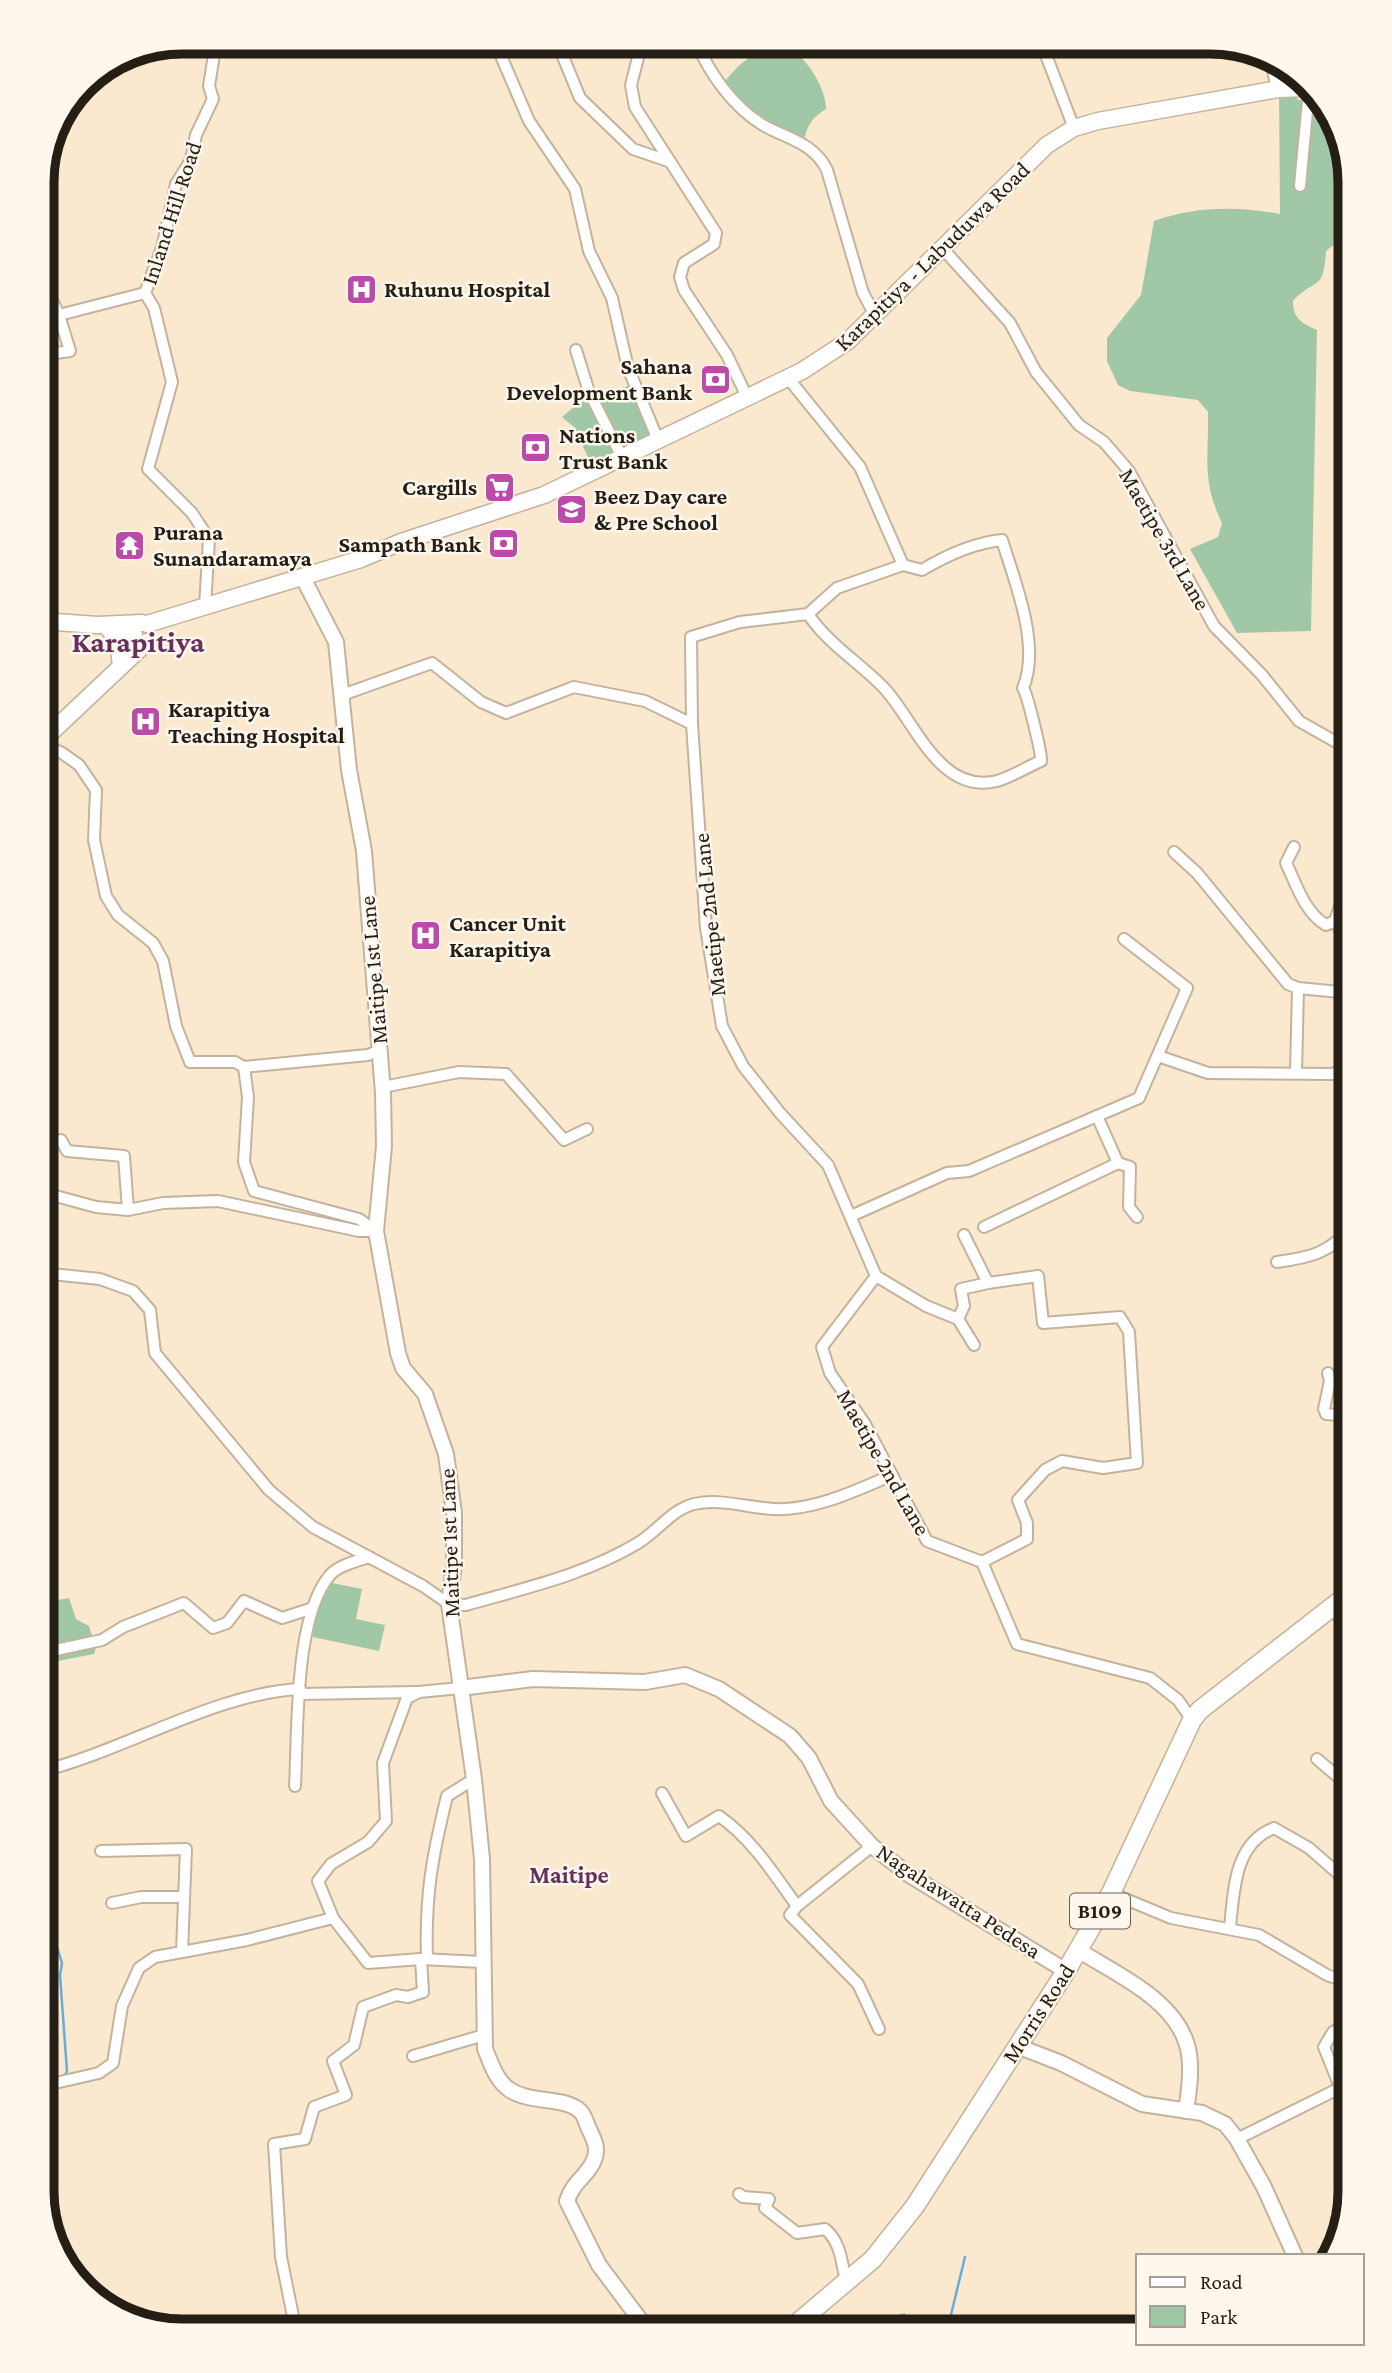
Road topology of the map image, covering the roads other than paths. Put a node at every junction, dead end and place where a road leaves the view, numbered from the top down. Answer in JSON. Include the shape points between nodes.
{"nodes":[{"id":1,"x":214,"y":54,"type":"edge"},
{"id":2,"x":500,"y":54,"type":"edge"},
{"id":3,"x":562,"y":54,"type":"edge"},
{"id":4,"x":639,"y":54,"type":"edge"},
{"id":5,"x":703,"y":55,"type":"edge"},
{"id":6,"x":1046,"y":55,"type":"edge"},
{"id":7,"x":1276,"y":73,"type":"edge"},
{"id":8,"x":1279,"y":89,"type":"junction"},
{"id":9,"x":1297,"y":89,"type":"edge"},
{"id":10,"x":1307,"y":99,"type":"edge"},
{"id":11,"x":1074,"y":128,"type":"junction"},
{"id":12,"x":668,"y":161,"type":"junction"},
{"id":13,"x":1300,"y":186,"type":"dead end"},
{"id":14,"x":943,"y":249,"type":"junction"},
{"id":15,"x":145,"y":293,"type":"junction"},
{"id":16,"x":55,"y":306,"type":"edge"},
{"id":17,"x":59,"y":315,"type":"junction"},
{"id":18,"x":875,"y":315,"type":"junction"},
{"id":19,"x":576,"y":350,"type":"dead end"},
{"id":20,"x":55,"y":353,"type":"edge"},
{"id":21,"x":788,"y":378,"type":"junction"},
{"id":22,"x":747,"y":397,"type":"junction"},
{"id":23,"x":658,"y":440,"type":"junction"},
{"id":24,"x":622,"y":457,"type":"junction"},
{"id":25,"x":903,"y":565,"type":"junction"},
{"id":26,"x":302,"y":576,"type":"junction"},
{"id":27,"x":205,"y":607,"type":"junction"},
{"id":28,"x":808,"y":614,"type":"junction"},
{"id":29,"x":55,"y":622,"type":"edge"},
{"id":30,"x":103,"y":627,"type":"junction"},
{"id":31,"x":143,"y":633,"type":"junction"},
{"id":32,"x":119,"y":668,"type":"junction"},
{"id":33,"x":342,"y":695,"type":"junction"},
{"id":34,"x":692,"y":724,"type":"junction"},
{"id":35,"x":55,"y":731,"type":"edge"},
{"id":36,"x":1338,"y":743,"type":"edge"},
{"id":37,"x":55,"y":749,"type":"edge"},
{"id":38,"x":1294,"y":847,"type":"dead end"},
{"id":39,"x":1174,"y":852,"type":"dead end"},
{"id":40,"x":1338,"y":911,"type":"edge"},
{"id":41,"x":1335,"y":920,"type":"junction"},
{"id":42,"x":1338,"y":926,"type":"edge"},
{"id":43,"x":1124,"y":939,"type":"dead end"},
{"id":44,"x":1298,"y":988,"type":"junction"},
{"id":45,"x":1338,"y":992,"type":"edge"},
{"id":46,"x":380,"y":1050,"type":"junction"},
{"id":47,"x":1158,"y":1056,"type":"junction"},
{"id":48,"x":244,"y":1068,"type":"junction"},
{"id":49,"x":1338,"y":1071,"type":"edge"},
{"id":50,"x":1296,"y":1073,"type":"junction"},
{"id":51,"x":383,"y":1087,"type":"junction"},
{"id":52,"x":1097,"y":1116,"type":"junction"},
{"id":53,"x":587,"y":1129,"type":"dead end"},
{"id":54,"x":61,"y":1140,"type":"dead end"},
{"id":55,"x":1118,"y":1163,"type":"junction"},
{"id":56,"x":919,"y":1191,"type":"dead end"},
{"id":57,"x":54,"y":1196,"type":"edge"},
{"id":58,"x":128,"y":1210,"type":"junction"},
{"id":59,"x":1137,"y":1217,"type":"dead end"},
{"id":60,"x":852,"y":1218,"type":"junction"},
{"id":61,"x":984,"y":1227,"type":"dead end"},
{"id":62,"x":376,"y":1231,"type":"junction"},
{"id":63,"x":964,"y":1235,"type":"dead end"},
{"id":64,"x":1338,"y":1241,"type":"edge"},
{"id":65,"x":1277,"y":1262,"type":"dead end"},
{"id":66,"x":54,"y":1274,"type":"edge"},
{"id":67,"x":876,"y":1276,"type":"junction"},
{"id":68,"x":988,"y":1283,"type":"junction"},
{"id":69,"x":958,"y":1319,"type":"junction"},
{"id":70,"x":974,"y":1345,"type":"dead end"},
{"id":71,"x":1328,"y":1373,"type":"dead end"},
{"id":72,"x":1338,"y":1415,"type":"edge"},
{"id":73,"x":892,"y":1475,"type":"junction"},
{"id":74,"x":369,"y":1557,"type":"junction"},
{"id":75,"x":982,"y":1562,"type":"junction"},
{"id":76,"x":1338,"y":1602,"type":"edge"},
{"id":77,"x":449,"y":1604,"type":"junction"},
{"id":78,"x":1330,"y":1608,"type":"junction"},
{"id":79,"x":310,"y":1609,"type":"junction"},
{"id":80,"x":1338,"y":1616,"type":"edge"},
{"id":81,"x":54,"y":1650,"type":"edge"},
{"id":82,"x":460,"y":1688,"type":"junction"},
{"id":83,"x":300,"y":1691,"type":"junction"},
{"id":84,"x":419,"y":1692,"type":"junction"},
{"id":85,"x":1192,"y":1720,"type":"junction"},
{"id":86,"x":1317,"y":1759,"type":"dead end"},
{"id":87,"x":54,"y":1768,"type":"edge"},
{"id":88,"x":1338,"y":1777,"type":"edge"},
{"id":89,"x":474,"y":1779,"type":"junction"},
{"id":90,"x":295,"y":1786,"type":"dead end"},
{"id":91,"x":662,"y":1793,"type":"dead end"},
{"id":92,"x":872,"y":1846,"type":"junction"},
{"id":93,"x":101,"y":1851,"type":"dead end"},
{"id":94,"x":1338,"y":1873,"type":"edge"},
{"id":95,"x":1111,"y":1893,"type":"junction"},
{"id":96,"x":182,"y":1897,"type":"junction"},
{"id":97,"x":112,"y":1903,"type":"dead end"},
{"id":98,"x":797,"y":1906,"type":"junction"},
{"id":99,"x":332,"y":1918,"type":"junction"},
{"id":100,"x":1230,"y":1927,"type":"junction"},
{"id":101,"x":1078,"y":1950,"type":"junction"},
{"id":102,"x":182,"y":1952,"type":"junction"},
{"id":103,"x":424,"y":1959,"type":"junction"},
{"id":104,"x":482,"y":1962,"type":"junction"},
{"id":105,"x":1066,"y":1971,"type":"junction"},
{"id":106,"x":1338,"y":1978,"type":"edge"},
{"id":107,"x":878,"y":2029,"type":"dead end"},
{"id":108,"x":1338,"y":2029,"type":"edge"},
{"id":109,"x":484,"y":2035,"type":"junction"},
{"id":110,"x":1017,"y":2046,"type":"junction"},
{"id":111,"x":413,"y":2056,"type":"dead end"},
{"id":112,"x":1338,"y":2072,"type":"edge"},
{"id":113,"x":54,"y":2082,"type":"edge"},
{"id":114,"x":1338,"y":2088,"type":"edge"},
{"id":115,"x":1186,"y":2111,"type":"junction"},
{"id":116,"x":1237,"y":2138,"type":"junction"},
{"id":117,"x":739,"y":2194,"type":"dead end"},
{"id":118,"x":1294,"y":2254,"type":"edge"},
{"id":119,"x":847,"y":2284,"type":"junction"},
{"id":120,"x":293,"y":2318,"type":"edge"},
{"id":121,"x":639,"y":2318,"type":"edge"},
{"id":122,"x":804,"y":2319,"type":"edge"}],
"edges":[{"from":1,"to":15,"type":"street","name":"Inland Hill Road","via":[[209,86],[213,99],[196,135],[191,160],[176,184],[162,248]]},
{"from":2,"to":23,"type":"street","via":[[528,121],[575,189],[589,251],[612,298],[628,368]]},
{"from":3,"to":12,"type":"street","via":[[580,98],[633,149]]},
{"from":4,"to":12,"type":"street","via":[[631,97]]},
{"from":5,"to":18,"type":"street","via":[[721,86],[752,117],[819,154],[863,293]]},
{"from":6,"to":11,"type":"street"},
{"from":7,"to":8,"type":"street"},
{"from":8,"to":9,"type":"main road","name":"Karapitiya - Labuduwa Road"},
{"from":8,"to":11,"type":"main road","name":"Karapitiya - Labuduwa Road"},
{"from":10,"to":13,"type":"street"},
{"from":11,"to":14,"type":"main road","name":"Karapitiya - Labuduwa Road","via":[[1047,145]]},
{"from":12,"to":22,"type":"street","via":[[716,233],[714,244],[681,267],[684,290],[727,355]]},
{"from":14,"to":18,"type":"main road","name":"Karapitiya - Labuduwa Road"},
{"from":14,"to":36,"type":"street","name":"Maetipe 3rd Lane","via":[[1010,323],[1036,372],[1079,425],[1104,442],[1129,471],[1214,626],[1299,720]]},
{"from":15,"to":17,"type":"street"},
{"from":15,"to":27,"type":"street","name":"Inland Hill Road","via":[[154,308],[173,382],[148,469],[192,513],[209,539]]},
{"from":16,"to":17,"type":"street"},
{"from":17,"to":20,"type":"street","via":[[70,351]]},
{"from":18,"to":21,"type":"main road","name":"Karapitiya - Labuduwa Road","via":[[834,352]]},
{"from":19,"to":24,"type":"street","via":[[589,392]]},
{"from":21,"to":22,"type":"main road","name":"Karapitiya - Labuduwa Road"},
{"from":21,"to":25,"type":"street","via":[[860,467]]},
{"from":22,"to":23,"type":"main road","name":"Karapitiya - Labuduwa Road"},
{"from":23,"to":24,"type":"main road","name":"Karapitiya - Labuduwa Road"},
{"from":24,"to":26,"type":"main road","name":"Karapitiya - Labuduwa Road","via":[[544,495]]},
{"from":25,"to":28,"type":"street","via":[[837,588]]},
{"from":25,"to":28,"type":"street","via":[[922,570],[971,547],[1002,540],[1025,616],[1028,676],[1023,688],[1043,752],[1041,761],[997,780],[961,779],[913,730],[887,691],[844,656]]},
{"from":26,"to":27,"type":"main road","name":"Karapitiya - Labuduwa Road"},
{"from":26,"to":33,"type":"street","name":"Maitipe 1st Lane","via":[[336,642]]},
{"from":27,"to":31,"type":"main road","name":"Karapitiya - Labuduwa Road"},
{"from":28,"to":34,"type":"street","name":"Maetipe 2nd Lane","via":[[740,622],[691,637]]},
{"from":29,"to":30,"type":"main road","name":"Karapitiya - Labuduwa Road"},
{"from":30,"to":31,"type":"main road","name":"Karapitiya - Labuduwa Road"},
{"from":30,"to":32,"type":"main road","via":[[118,642]]},
{"from":31,"to":32,"type":"main road"},
{"from":32,"to":35,"type":"main road"},
{"from":33,"to":34,"type":"street","via":[[432,663],[481,702],[506,713],[574,687],[645,701]]},
{"from":33,"to":46,"type":"street","name":"Maitipe 1st Lane","via":[[349,770],[364,851]]},
{"from":34,"to":60,"type":"street","name":"Maetipe 2nd Lane","via":[[706,928],[722,1026],[743,1066],[828,1165]]},
{"from":37,"to":48,"type":"street","via":[[79,765],[96,790],[94,839],[106,897],[118,915],[153,943],[163,961],[176,1026],[190,1062],[235,1062]]},
{"from":38,"to":41,"type":"street","via":[[1286,863],[1310,910],[1326,925]]},
{"from":39,"to":44,"type":"street","via":[[1198,873],[1288,984]]},
{"from":40,"to":41,"type":"street"},
{"from":41,"to":42,"type":"street"},
{"from":43,"to":47,"type":"street","via":[[1187,988]]},
{"from":44,"to":45,"type":"street"},
{"from":44,"to":50,"type":"street"},
{"from":46,"to":48,"type":"street"},
{"from":46,"to":51,"type":"street","name":"Maitipe 1st Lane"},
{"from":47,"to":50,"type":"street","via":[[1208,1073]]},
{"from":47,"to":52,"type":"street","via":[[1139,1098]]},
{"from":48,"to":62,"type":"street","via":[[248,1097],[244,1162],[254,1191],[359,1219]]},
{"from":49,"to":50,"type":"street"},
{"from":51,"to":53,"type":"street","via":[[459,1072],[506,1074],[564,1140]]},
{"from":51,"to":62,"type":"street","name":"Maitipe 1st Lane","via":[[384,1146]]},
{"from":52,"to":55,"type":"street"},
{"from":52,"to":60,"type":"street","via":[[969,1171],[947,1173]]},
{"from":54,"to":58,"type":"street","via":[[67,1151],[124,1156]]},
{"from":55,"to":59,"type":"street","via":[[1130,1167],[1129,1206]]},
{"from":55,"to":61,"type":"street"},
{"from":56,"to":60,"type":"street"},
{"from":57,"to":58,"type":"street"},
{"from":58,"to":62,"type":"street","via":[[218,1201]]},
{"from":60,"to":67,"type":"street","name":"Maetipe 2nd Lane"},
{"from":62,"to":77,"type":"street","name":"Maitipe 1st Lane","via":[[398,1353],[403,1368],[425,1394],[446,1454],[454,1513]]},
{"from":63,"to":68,"type":"street"},
{"from":64,"to":65,"type":"street","via":[[1307,1258]]},
{"from":66,"to":74,"type":"street","via":[[100,1279],[133,1291],[150,1310],[155,1353],[269,1490],[313,1527]]},
{"from":67,"to":69,"type":"street"},
{"from":67,"to":73,"type":"street","name":"Maetipe 2nd Lane","via":[[822,1347],[830,1373]]},
{"from":68,"to":69,"type":"street","via":[[961,1289],[964,1307]]},
{"from":68,"to":75,"type":"street","via":[[1038,1276],[1043,1323],[1120,1317],[1129,1332],[1138,1463],[1103,1468],[1062,1461],[1045,1470],[1018,1500],[1027,1523],[1027,1539]]},
{"from":69,"to":70,"type":"street"},
{"from":71,"to":72,"type":"street","via":[[1324,1409],[1326,1414]]},
{"from":73,"to":75,"type":"street","name":"Maetipe 2nd Lane","via":[[927,1541]]},
{"from":73,"to":77,"type":"street","via":[[799,1507],[697,1504],[680,1509],[639,1543],[568,1576],[467,1605]]},
{"from":74,"to":77,"type":"street"},
{"from":74,"to":79,"type":"street","via":[[331,1573]]},
{"from":75,"to":85,"type":"street","via":[[1017,1644],[1150,1678],[1178,1700]]},
{"from":76,"to":78,"type":"main road","name":"Morris Road","number":"B109"},
{"from":77,"to":82,"type":"street","name":"Maitipe 1st Lane"},
{"from":78,"to":80,"type":"street"},
{"from":78,"to":85,"type":"main road","name":"Morris Road","number":"B109"},
{"from":79,"to":81,"type":"street","via":[[282,1618],[243,1601],[227,1623],[213,1628],[184,1602],[102,1640]]},
{"from":79,"to":83,"type":"street"},
{"from":82,"to":84,"type":"street"},
{"from":82,"to":89,"type":"street","name":"Maitipe 1st Lane"},
{"from":82,"to":92,"type":"street","name":"Nagahawatta Pedesa","via":[[533,1679],[645,1682],[685,1675],[719,1689],[790,1736],[809,1758],[831,1801]]},
{"from":83,"to":84,"type":"street"},
{"from":83,"to":87,"type":"street","via":[[245,1697],[81,1762]]},
{"from":83,"to":90,"type":"street"},
{"from":84,"to":99,"type":"street","via":[[407,1698],[383,1763],[386,1821],[368,1842],[331,1864],[318,1881]]},
{"from":85,"to":95,"type":"main road","name":"Morris Road","number":"B109"},
{"from":86,"to":88,"type":"street"},
{"from":89,"to":103,"type":"street","via":[[447,1796],[430,1865]]},
{"from":89,"to":104,"type":"street","name":"Maitipe 1st Lane","via":[[482,1859]]},
{"from":91,"to":98,"type":"street","via":[[685,1836],[719,1815],[732,1825],[766,1861]]},
{"from":92,"to":98,"type":"street"},
{"from":92,"to":105,"type":"street","name":"Nagahawatta Pedesa","via":[[908,1874]]},
{"from":93,"to":96,"type":"street","via":[[186,1849]]},
{"from":94,"to":100,"type":"street","via":[[1309,1848],[1274,1828],[1259,1833],[1240,1864]]},
{"from":95,"to":100,"type":"street","via":[[1171,1918]]},
{"from":95,"to":101,"type":"main road","name":"Morris Road","number":"B109"},
{"from":96,"to":97,"type":"street","via":[[141,1897]]},
{"from":96,"to":102,"type":"street"},
{"from":98,"to":107,"type":"street","via":[[790,1916],[858,1984]]},
{"from":99,"to":102,"type":"street"},
{"from":99,"to":103,"type":"street","via":[[368,1963]]},
{"from":100,"to":106,"type":"street","via":[[1259,1935]]},
{"from":101,"to":105,"type":"main road","name":"Morris Road","number":"B109"},
{"from":101,"to":115,"type":"street","via":[[1174,2016],[1188,2046]]},
{"from":102,"to":113,"type":"street","via":[[155,1957],[139,1968],[122,2006],[113,2063],[99,2073]]},
{"from":103,"to":104,"type":"street"},
{"from":103,"to":120,"type":"street","via":[[423,1992],[396,1995],[363,2007],[354,2045],[333,2062],[346,2095],[314,2107],[305,2139],[274,2144],[281,2257]]},
{"from":104,"to":109,"type":"street","name":"Maitipe 1st Lane"},
{"from":105,"to":110,"type":"main road","name":"Morris Road","number":"B109"},
{"from":108,"to":112,"type":"street","via":[[1324,2047]]},
{"from":109,"to":111,"type":"street"},
{"from":109,"to":121,"type":"street","name":"Maitipe 1st Lane","via":[[495,2074],[509,2089],[535,2101],[563,2102],[581,2112],[596,2143],[596,2155],[591,2168],[572,2186],[567,2201],[599,2265]]},
{"from":110,"to":115,"type":"street","via":[[1142,2104]]},
{"from":110,"to":119,"type":"main road","name":"Morris Road","number":"B109","via":[[908,2215]]},
{"from":114,"to":116,"type":"street"},
{"from":115,"to":116,"type":"street","via":[[1225,2124]]},
{"from":116,"to":118,"type":"street"},
{"from":117,"to":119,"type":"street","via":[[769,2199],[765,2208],[797,2233],[830,2232],[842,2254]]},
{"from":119,"to":122,"type":"main road","name":"Morris Road","number":"B109"}]}
